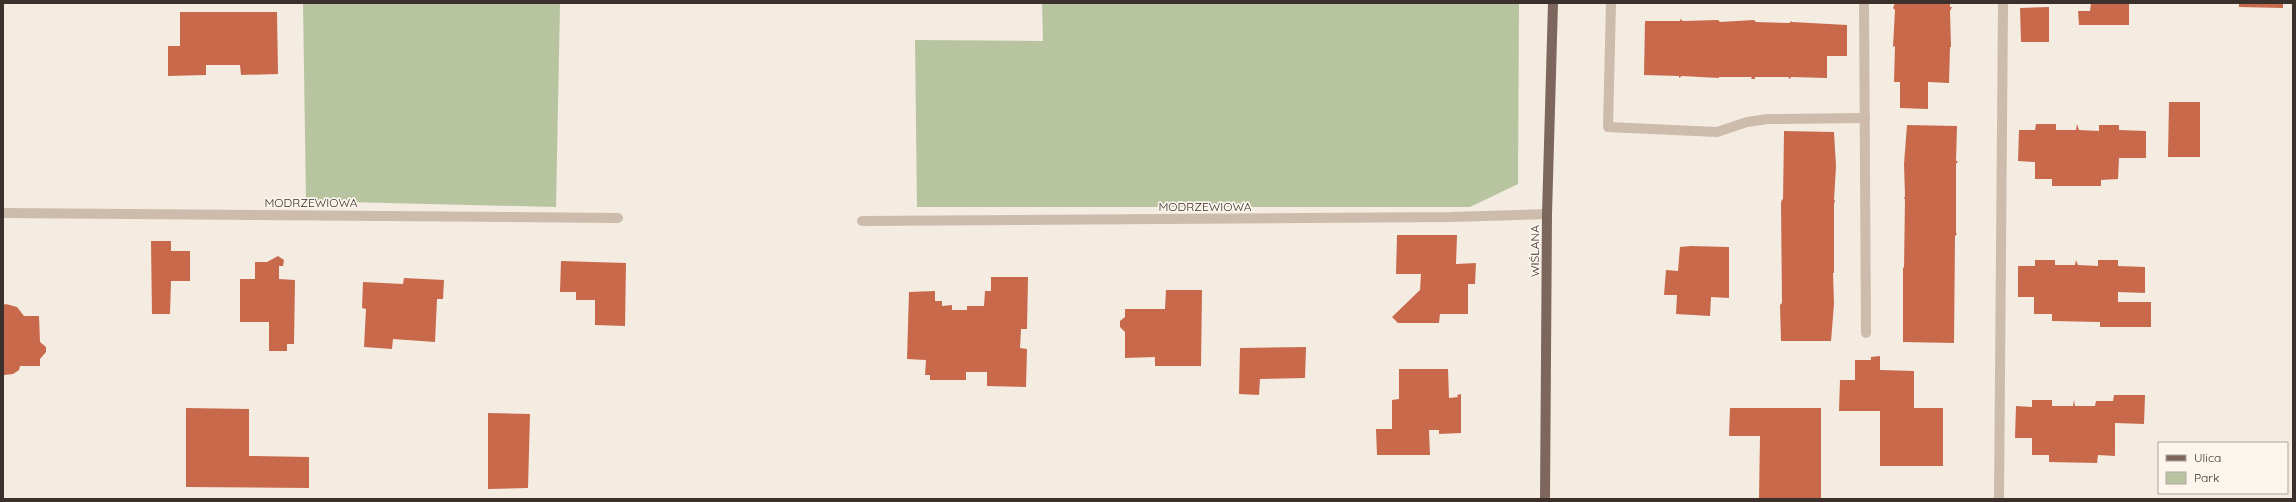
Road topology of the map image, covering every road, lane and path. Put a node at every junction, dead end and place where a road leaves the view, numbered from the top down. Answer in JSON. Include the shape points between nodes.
{"nodes":[{"id":1,"x":1553,"y":3,"type":"edge"},
{"id":2,"x":1610,"y":3,"type":"edge"},
{"id":3,"x":1864,"y":3,"type":"edge"},
{"id":4,"x":2003,"y":3,"type":"edge"},
{"id":5,"x":1864,"y":118,"type":"junction"},
{"id":6,"x":3,"y":213,"type":"edge"},
{"id":7,"x":1547,"y":214,"type":"junction"},
{"id":8,"x":618,"y":218,"type":"dead end"},
{"id":9,"x":862,"y":221,"type":"dead end"},
{"id":10,"x":1866,"y":333,"type":"dead end"},
{"id":11,"x":1545,"y":499,"type":"edge"},
{"id":12,"x":1999,"y":499,"type":"edge"}],
"edges":[{"from":1,"to":7,"type":"main road","name":"WIŚLANA"},
{"from":2,"to":5,"type":"street","via":[[1608,128],[1718,132],[1759,119]]},
{"from":3,"to":5,"type":"street"},
{"from":4,"to":12,"type":"street"},
{"from":5,"to":10,"type":"street"},
{"from":6,"to":8,"type":"street","name":"MODRZEWIOWA"},
{"from":7,"to":9,"type":"street","name":"MODRZEWIOWA","via":[[1451,217]]},
{"from":7,"to":11,"type":"main road","name":"WIŚLANA"}]}
